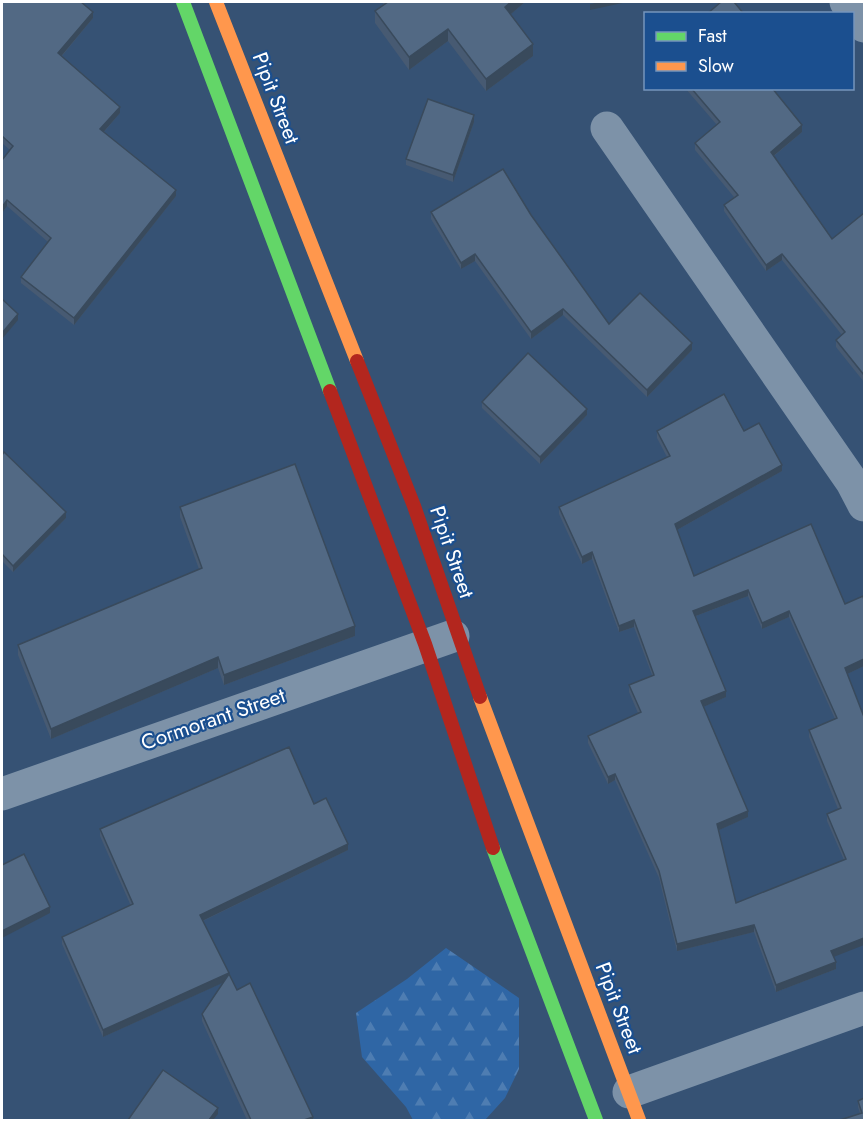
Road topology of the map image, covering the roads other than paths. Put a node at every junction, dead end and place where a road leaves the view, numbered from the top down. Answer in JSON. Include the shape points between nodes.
{"nodes":[{"id":1,"x":183,"y":2,"type":"edge"},
{"id":2,"x":216,"y":2,"type":"edge"},
{"id":3,"x":854,"y":13,"type":"edge"},
{"id":4,"x":864,"y":27,"type":"edge"},
{"id":5,"x":607,"y":128,"type":"dead end"},
{"id":6,"x":864,"y":505,"type":"edge"},
{"id":7,"x":458,"y":634,"type":"junction"},
{"id":8,"x":425,"y":644,"type":"junction"},
{"id":9,"x":2,"y":794,"type":"edge"},
{"id":10,"x":864,"y":1008,"type":"edge"},
{"id":11,"x":634,"y":1106,"type":"edge"},
{"id":12,"x":596,"y":1120,"type":"edge"}],
"edges":[{"from":1,"to":8,"type":"main road"},
{"from":2,"to":7,"type":"main road","name":"Pipit Street","via":[[414,506]]},
{"from":3,"to":4,"type":"street"},
{"from":5,"to":6,"type":"street"},
{"from":7,"to":8,"type":"street","name":"Cormorant Street"},
{"from":7,"to":11,"type":"main road","name":"Pipit Street"},
{"from":8,"to":9,"type":"street","name":"Cormorant Street"},
{"from":8,"to":12,"type":"main road","via":[[501,870]]},
{"from":10,"to":11,"type":"street"}]}
